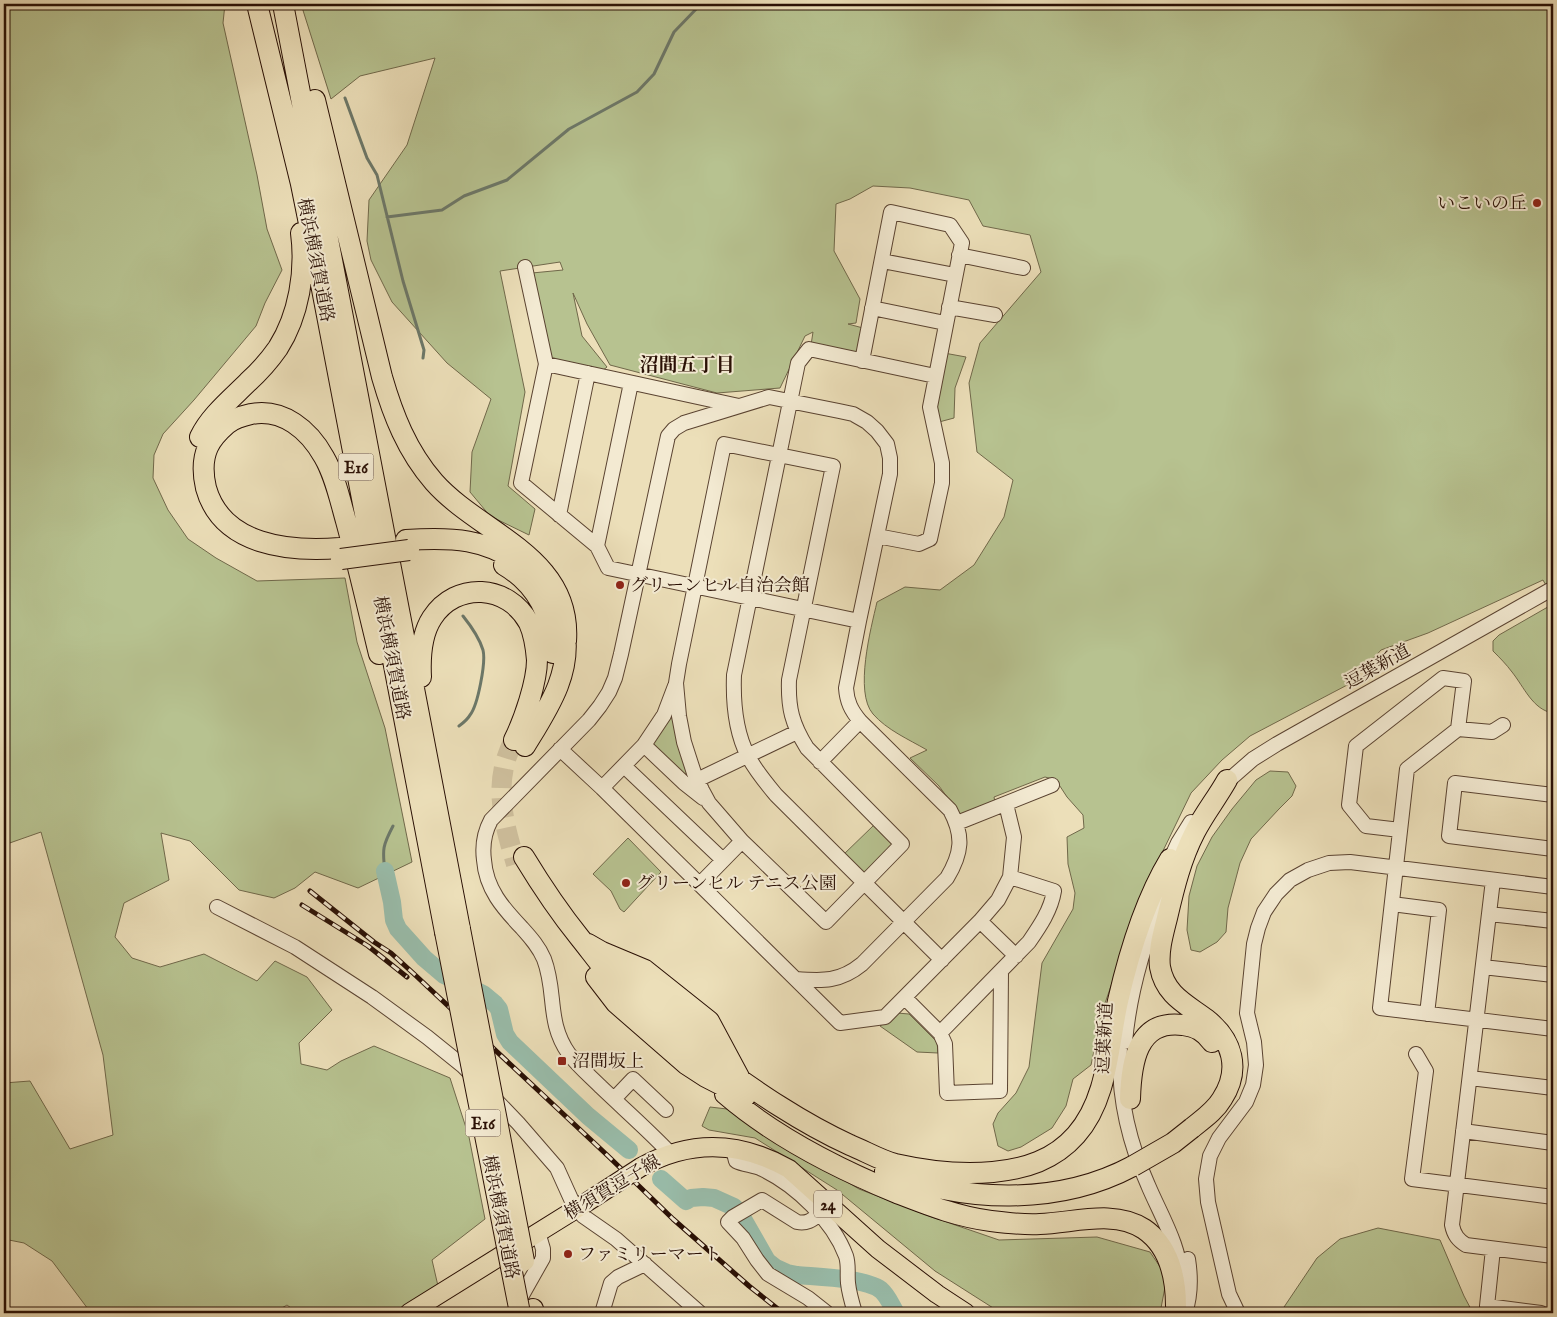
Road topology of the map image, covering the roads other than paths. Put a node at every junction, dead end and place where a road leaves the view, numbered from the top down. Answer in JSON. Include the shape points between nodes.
{"nodes":[{"id":1,"x":256,"y":4,"type":"edge"},
{"id":2,"x":283,"y":4,"type":"edge"},
{"id":3,"x":290,"y":4,"type":"edge"},
{"id":4,"x":959,"y":255,"type":"junction"},
{"id":5,"x":882,"y":261,"type":"junction"},
{"id":6,"x":525,"y":267,"type":"dead end"},
{"id":7,"x":1023,"y":268,"type":"dead end"},
{"id":8,"x":955,"y":275,"type":"junction"},
{"id":9,"x":949,"y":307,"type":"junction"},
{"id":10,"x":872,"y":308,"type":"junction"},
{"id":11,"x":995,"y":316,"type":"dead end"},
{"id":12,"x":946,"y":323,"type":"junction"},
{"id":13,"x":862,"y":361,"type":"junction"},
{"id":14,"x":546,"y":364,"type":"junction"},
{"id":15,"x":588,"y":373,"type":"junction"},
{"id":16,"x":935,"y":376,"type":"junction"},
{"id":17,"x":631,"y":382,"type":"junction"},
{"id":18,"x":791,"y":401,"type":"junction"},
{"id":19,"x":739,"y":406,"type":"junction"},
{"id":20,"x":779,"y":455,"type":"junction"},
{"id":21,"x":559,"y":515,"type":"junction"},
{"id":22,"x":877,"y":536,"type":"junction"},
{"id":23,"x":407,"y":545,"type":"junction"},
{"id":24,"x":597,"y":546,"type":"junction"},
{"id":25,"x":340,"y":553,"type":"junction"},
{"id":26,"x":637,"y":574,"type":"junction"},
{"id":27,"x":695,"y":586,"type":"junction"},
{"id":28,"x":1550,"y":590,"type":"dead end"},
{"id":29,"x":749,"y":598,"type":"junction"},
{"id":30,"x":803,"y":609,"type":"junction"},
{"id":31,"x":859,"y":621,"type":"junction"},
{"id":32,"x":566,"y":641,"type":"junction"},
{"id":33,"x":676,"y":683,"type":"junction"},
{"id":34,"x":860,"y":721,"type":"junction"},
{"id":35,"x":1503,"y":726,"type":"dead end"},
{"id":36,"x":1458,"y":729,"type":"junction"},
{"id":37,"x":797,"y":732,"type":"junction"},
{"id":38,"x":520,"y":737,"type":"junction"},
{"id":39,"x":644,"y":745,"type":"junction"},
{"id":40,"x":560,"y":749,"type":"junction"},
{"id":41,"x":748,"y":756,"type":"junction"},
{"id":42,"x":820,"y":762,"type":"junction"},
{"id":43,"x":624,"y":766,"type":"junction"},
{"id":44,"x":697,"y":780,"type":"junction"},
{"id":45,"x":1227,"y":780,"type":"junction"},
{"id":46,"x":1052,"y":785,"type":"dead end"},
{"id":47,"x":602,"y":788,"type":"junction"},
{"id":48,"x":1553,"y":795,"type":"edge"},
{"id":49,"x":709,"y":804,"type":"junction"},
{"id":50,"x":1006,"y":804,"type":"junction"},
{"id":51,"x":957,"y":823,"type":"junction"},
{"id":52,"x":1400,"y":830,"type":"junction"},
{"id":53,"x":427,"y":839,"type":"junction"},
{"id":54,"x":742,"y":841,"type":"junction"},
{"id":55,"x":1553,"y":849,"type":"edge"},
{"id":56,"x":1170,"y":859,"type":"junction"},
{"id":57,"x":520,"y":860,"type":"tunnel mouth"},
{"id":58,"x":723,"y":860,"type":"junction"},
{"id":59,"x":1396,"y":868,"type":"junction"},
{"id":60,"x":1010,"y":876,"type":"junction"},
{"id":61,"x":1493,"y":880,"type":"junction"},
{"id":62,"x":864,"y":883,"type":"junction"},
{"id":63,"x":700,"y":884,"type":"junction"},
{"id":64,"x":1553,"y":887,"type":"edge"},
{"id":65,"x":1392,"y":904,"type":"junction"},
{"id":66,"x":217,"y":907,"type":"dead end"},
{"id":67,"x":1489,"y":914,"type":"junction"},
{"id":68,"x":980,"y":921,"type":"junction"},
{"id":69,"x":1553,"y":921,"type":"edge"},
{"id":70,"x":904,"y":922,"type":"junction"},
{"id":71,"x":453,"y":931,"type":"junction"},
{"id":72,"x":591,"y":953,"type":"junction"},
{"id":73,"x":1016,"y":956,"type":"junction"},
{"id":74,"x":942,"y":960,"type":"junction"},
{"id":75,"x":1483,"y":967,"type":"junction"},
{"id":76,"x":1001,"y":971,"type":"junction"},
{"id":77,"x":1553,"y":975,"type":"edge"},
{"id":78,"x":796,"y":979,"type":"junction"},
{"id":79,"x":905,"y":998,"type":"junction"},
{"id":80,"x":1427,"y":1014,"type":"junction"},
{"id":81,"x":1477,"y":1020,"type":"junction"},
{"id":82,"x":1553,"y":1029,"type":"edge"},
{"id":83,"x":940,"y":1033,"type":"junction"},
{"id":84,"x":1416,"y":1054,"type":"dead end"},
{"id":85,"x":713,"y":1060,"type":"junction"},
{"id":86,"x":736,"y":1078,"type":"junction"},
{"id":87,"x":1470,"y":1078,"type":"junction"},
{"id":88,"x":1553,"y":1088,"type":"edge"},
{"id":89,"x":614,"y":1099,"type":"junction"},
{"id":90,"x":1130,"y":1099,"type":"junction"},
{"id":91,"x":666,"y":1110,"type":"dead end"},
{"id":92,"x":1190,"y":1124,"type":"junction"},
{"id":93,"x":1463,"y":1131,"type":"junction"},
{"id":94,"x":1553,"y":1142,"type":"edge"},
{"id":95,"x":733,"y":1148,"type":"junction"},
{"id":96,"x":670,"y":1153,"type":"junction"},
{"id":97,"x":1131,"y":1162,"type":"junction"},
{"id":98,"x":894,"y":1163,"type":"junction"},
{"id":99,"x":1457,"y":1184,"type":"junction"},
{"id":100,"x":1553,"y":1196,"type":"edge"},
{"id":101,"x":580,"y":1206,"type":"junction"},
{"id":102,"x":820,"y":1214,"type":"junction"},
{"id":103,"x":538,"y":1232,"type":"junction"},
{"id":104,"x":1493,"y":1249,"type":"junction"},
{"id":105,"x":1553,"y":1256,"type":"edge"},
{"id":106,"x":645,"y":1264,"type":"junction"},
{"id":107,"x":1178,"y":1311,"type":"edge"},
{"id":108,"x":529,"y":1312,"type":"edge"},
{"id":109,"x":409,"y":1313,"type":"edge"},
{"id":110,"x":511,"y":1313,"type":"edge"},
{"id":111,"x":602,"y":1313,"type":"edge"},
{"id":112,"x":700,"y":1313,"type":"edge"},
{"id":113,"x":827,"y":1313,"type":"edge"},
{"id":114,"x":855,"y":1313,"type":"edge"},
{"id":115,"x":966,"y":1313,"type":"edge"},
{"id":116,"x":1238,"y":1313,"type":"edge"},
{"id":117,"x":1536,"y":1313,"type":"edge"},
{"id":118,"x":1541,"y":1313,"type":"edge"}],
"edges":[{"from":1,"to":25,"type":"highway","via":[[299,218],[303,249],[301,280],[285,335],[268,362],[210,421],[201,435],[194,454],[193,478],[196,492],[210,519],[222,532],[247,548],[289,559],[323,560]]},
{"from":1,"to":53,"type":"highway","name":"横浜横須賀道路","number":"E16","via":[[301,184]]},
{"from":2,"to":71,"type":"highway","name":"横浜横須賀道路","number":"E16"},
{"from":3,"to":32,"type":"highway","via":[[382,376],[399,427],[417,461],[434,482],[523,552],[552,582],[566,616]]},
{"from":4,"to":5,"type":"street","via":[[962,243],[950,225],[891,212]]},
{"from":4,"to":7,"type":"street"},
{"from":4,"to":8,"type":"street"},
{"from":5,"to":8,"type":"street"},
{"from":5,"to":10,"type":"street"},
{"from":6,"to":14,"type":"street"},
{"from":8,"to":9,"type":"street"},
{"from":9,"to":11,"type":"street"},
{"from":9,"to":12,"type":"street"},
{"from":10,"to":12,"type":"street"},
{"from":10,"to":13,"type":"street"},
{"from":12,"to":16,"type":"street"},
{"from":13,"to":16,"type":"street"},
{"from":13,"to":18,"type":"street","via":[[809,349],[798,363]]},
{"from":14,"to":15,"type":"street"},
{"from":14,"to":21,"type":"street","via":[[521,483]]},
{"from":15,"to":17,"type":"street"},
{"from":15,"to":21,"type":"street"},
{"from":16,"to":22,"type":"street","via":[[930,407],[942,463],[942,483],[930,539],[920,544]]},
{"from":17,"to":19,"type":"street"},
{"from":17,"to":24,"type":"street"},
{"from":18,"to":19,"type":"street","via":[[769,396]]},
{"from":18,"to":20,"type":"street"},
{"from":18,"to":22,"type":"street","via":[[854,414],[878,431],[887,444],[890,474]]},
{"from":19,"to":26,"type":"street","via":[[684,424],[668,436]]},
{"from":20,"to":27,"type":"street","via":[[724,444]]},
{"from":20,"to":29,"type":"street"},
{"from":20,"to":30,"type":"street","via":[[833,466]]},
{"from":21,"to":24,"type":"street"},
{"from":22,"to":31,"type":"street"},
{"from":23,"to":25,"type":"highway","bridge":true},
{"from":23,"to":32,"type":"highway","via":[[435,538],[475,542],[514,559],[534,575],[549,594],[560,616]]},
{"from":23,"to":38,"type":"highway","via":[[489,558],[521,577],[546,612],[553,642],[550,678]]},
{"from":24,"to":26,"type":"street","via":[[608,568]]},
{"from":25,"to":53,"type":"highway","via":[[270,545],[236,530],[222,517],[208,496],[203,472],[206,450],[216,434],[240,417],[260,412],[274,414],[303,430],[329,465]]},
{"from":26,"to":27,"type":"street"},
{"from":26,"to":40,"type":"street","via":[[617,670],[609,692],[589,720]]},
{"from":27,"to":29,"type":"street"},
{"from":27,"to":33,"type":"street"},
{"from":28,"to":45,"type":"street","name":"逗葉新道","via":[[1277,744]]},
{"from":29,"to":30,"type":"street"},
{"from":29,"to":41,"type":"street","via":[[734,675],[733,699]]},
{"from":30,"to":31,"type":"street"},
{"from":30,"to":37,"type":"street","via":[[789,680],[791,715]]},
{"from":31,"to":34,"type":"street","via":[[846,688],[850,709]]},
{"from":32,"to":38,"type":"highway","via":[[564,666],[552,701]]},
{"from":33,"to":39,"type":"street","via":[[664,715]]},
{"from":33,"to":44,"type":"street","via":[[684,742]]},
{"from":34,"to":42,"type":"street"},
{"from":34,"to":51,"type":"street","via":[[950,810]]},
{"from":35,"to":36,"type":"street","via":[[1492,732]]},
{"from":36,"to":52,"type":"street","via":[[1407,769]]},
{"from":36,"to":52,"type":"street","via":[[1464,681],[1443,678],[1356,746],[1349,805],[1366,826]]},
{"from":37,"to":41,"type":"street"},
{"from":37,"to":42,"type":"street"},
{"from":38,"to":71,"type":"highway","via":[[537,662],[536,646],[528,623],[517,608],[500,596],[482,591],[462,594],[446,603],[433,617],[427,627],[420,662]]},
{"from":39,"to":43,"type":"street"},
{"from":39,"to":49,"type":"street"},
{"from":40,"to":47,"type":"street"},
{"from":40,"to":89,"type":"street","via":[[491,820],[483,840],[484,864],[497,900],[534,941],[543,957],[553,1018],[564,1046]]},
{"from":41,"to":44,"type":"street"},
{"from":41,"to":62,"type":"street","via":[[776,795]]},
{"from":42,"to":62,"type":"street","via":[[902,844]]},
{"from":43,"to":47,"type":"street"},
{"from":43,"to":58,"type":"street"},
{"from":44,"to":49,"type":"street"},
{"from":45,"to":56,"type":"street","name":"逗葉新道","via":[[1200,810]]},
{"from":45,"to":90,"type":"street","name":"逗葉新道","via":[[1181,849],[1144,948],[1127,1023],[1126,1064]]},
{"from":45,"to":92,"type":"highway","via":[[1185,853],[1160,951],[1165,983],[1175,996],[1217,1028],[1227,1041],[1233,1066],[1223,1098],[1212,1112]]},
{"from":46,"to":50,"type":"street"},
{"from":47,"to":63,"type":"street"},
{"from":48,"to":55,"type":"street","via":[[1455,783],[1449,836]]},
{"from":49,"to":54,"type":"street"},
{"from":50,"to":51,"type":"street"},
{"from":50,"to":60,"type":"street","via":[[1014,837]]},
{"from":51,"to":70,"type":"street","via":[[960,837],[955,865],[947,878]]},
{"from":52,"to":59,"type":"street"},
{"from":53,"to":71,"type":"highway","name":"横浜横須賀道路","number":"E16"},
{"from":54,"to":58,"type":"street"},
{"from":54,"to":62,"type":"street","via":[[826,922]]},
{"from":56,"to":98,"type":"highway","via":[[1156,882],[1126,971],[1097,1098],[1083,1126],[1068,1144],[1037,1163],[1003,1171],[930,1170]]},
{"from":56,"to":107,"type":"street","name":"逗葉新道","via":[[1130,974],[1123,1008],[1119,1065],[1123,1108],[1136,1158],[1180,1263]]},
{"from":57,"to":72,"type":"highway"},
{"from":58,"to":63,"type":"street"},
{"from":59,"to":61,"type":"street"},
{"from":59,"to":65,"type":"street"},
{"from":59,"to":116,"type":"street","via":[[1350,862],[1329,863],[1308,870],[1290,880],[1276,894],[1258,928],[1247,1013],[1256,1065],[1253,1086],[1246,1102],[1219,1138],[1210,1156],[1206,1179],[1208,1202],[1229,1294]]},
{"from":60,"to":68,"type":"street","via":[[998,900]]},
{"from":60,"to":73,"type":"street","via":[[1054,891],[1041,925]]},
{"from":61,"to":64,"type":"street"},
{"from":61,"to":67,"type":"street"},
{"from":62,"to":70,"type":"street"},
{"from":63,"to":78,"type":"street"},
{"from":65,"to":80,"type":"street","via":[[1380,1008]]},
{"from":65,"to":80,"type":"street","via":[[1440,910]]},
{"from":66,"to":101,"type":"street","via":[[295,947],[372,996],[463,1066],[557,1168],[571,1199]]},
{"from":67,"to":69,"type":"street"},
{"from":67,"to":75,"type":"street"},
{"from":68,"to":73,"type":"street"},
{"from":68,"to":74,"type":"street"},
{"from":70,"to":74,"type":"street"},
{"from":70,"to":78,"type":"street","via":[[852,973],[821,981]]},
{"from":71,"to":108,"type":"highway","name":"横浜横須賀道路","number":"E16","bridge":true},
{"from":72,"to":85,"type":"highway","via":[[619,985],[657,1019]]},
{"from":72,"to":85,"type":"highway","via":[[623,960],[645,970],[709,1021]]},
{"from":72,"to":86,"type":"highway","via":[[708,1043]]},
{"from":73,"to":76,"type":"street"},
{"from":74,"to":79,"type":"street"},
{"from":75,"to":77,"type":"street"},
{"from":75,"to":81,"type":"street"},
{"from":76,"to":83,"type":"street"},
{"from":76,"to":83,"type":"street","via":[[1000,1091],[947,1093],[945,1044]]},
{"from":78,"to":79,"type":"street","via":[[840,1023],[885,1017]]},
{"from":79,"to":83,"type":"street"},
{"from":80,"to":81,"type":"street"},
{"from":81,"to":82,"type":"street"},
{"from":81,"to":87,"type":"street"},
{"from":84,"to":99,"type":"street","via":[[1426,1071],[1412,1179]]},
{"from":85,"to":86,"type":"highway"},
{"from":85,"to":97,"type":"highway","via":[[739,1093],[807,1134],[896,1176],[946,1190],[1000,1196],[1047,1193],[1099,1180]]},
{"from":85,"to":107,"type":"highway","via":[[743,1110],[823,1159],[927,1205],[991,1221],[1040,1224],[1106,1219],[1144,1229],[1159,1243],[1169,1261]]},
{"from":86,"to":98,"type":"highway","via":[[810,1125]]},
{"from":87,"to":88,"type":"street"},
{"from":87,"to":93,"type":"street"},
{"from":89,"to":91,"type":"street","via":[[633,1080]]},
{"from":89,"to":96,"type":"street"},
{"from":90,"to":92,"type":"highway","via":[[1134,1058],[1149,1034],[1167,1025],[1178,1024],[1203,1031],[1220,1056],[1221,1068],[1213,1094]]},
{"from":90,"to":107,"type":"street","name":"逗葉新道","via":[[1144,1155],[1188,1260],[1190,1295]]},
{"from":92,"to":97,"type":"highway","bridge":true,"via":[[1173,1143]]},
{"from":93,"to":94,"type":"street"},
{"from":93,"to":99,"type":"street"},
{"from":95,"to":96,"type":"main road","name":"横須賀逗子線","number":"24","via":[[699,1147]]},
{"from":95,"to":102,"type":"street","via":[[736,1161],[775,1176]]},
{"from":95,"to":115,"type":"main road","name":"横須賀逗子線","number":"24","via":[[752,1152],[789,1170],[878,1249]]},
{"from":96,"to":101,"type":"main road","name":"横須賀逗子線","number":"24","bridge":true,"via":[[641,1167]]},
{"from":97,"to":98,"type":"highway","via":[[1046,1184],[1019,1186],[953,1182],[928,1177]]},
{"from":99,"to":100,"type":"street"},
{"from":99,"to":104,"type":"street","via":[[1454,1233],[1466,1245]]},
{"from":101,"to":103,"type":"main road","name":"横須賀逗子線","number":"24"},
{"from":101,"to":106,"type":"street","via":[[583,1216],[616,1238]]},
{"from":102,"to":113,"type":"street","via":[[812,1221],[797,1222],[762,1200],[728,1222],[744,1238],[768,1274]]},
{"from":102,"to":114,"type":"street","via":[[846,1257]]},
{"from":103,"to":109,"type":"main road","name":"横須賀逗子線","number":"24"},
{"from":103,"to":110,"type":"street","via":[[543,1258]]},
{"from":104,"to":105,"type":"street"},
{"from":104,"to":117,"type":"street","via":[[1487,1306]]},
{"from":106,"to":111,"type":"street","via":[[611,1282]]},
{"from":106,"to":112,"type":"street"},
{"from":117,"to":118,"type":"street"}]}
